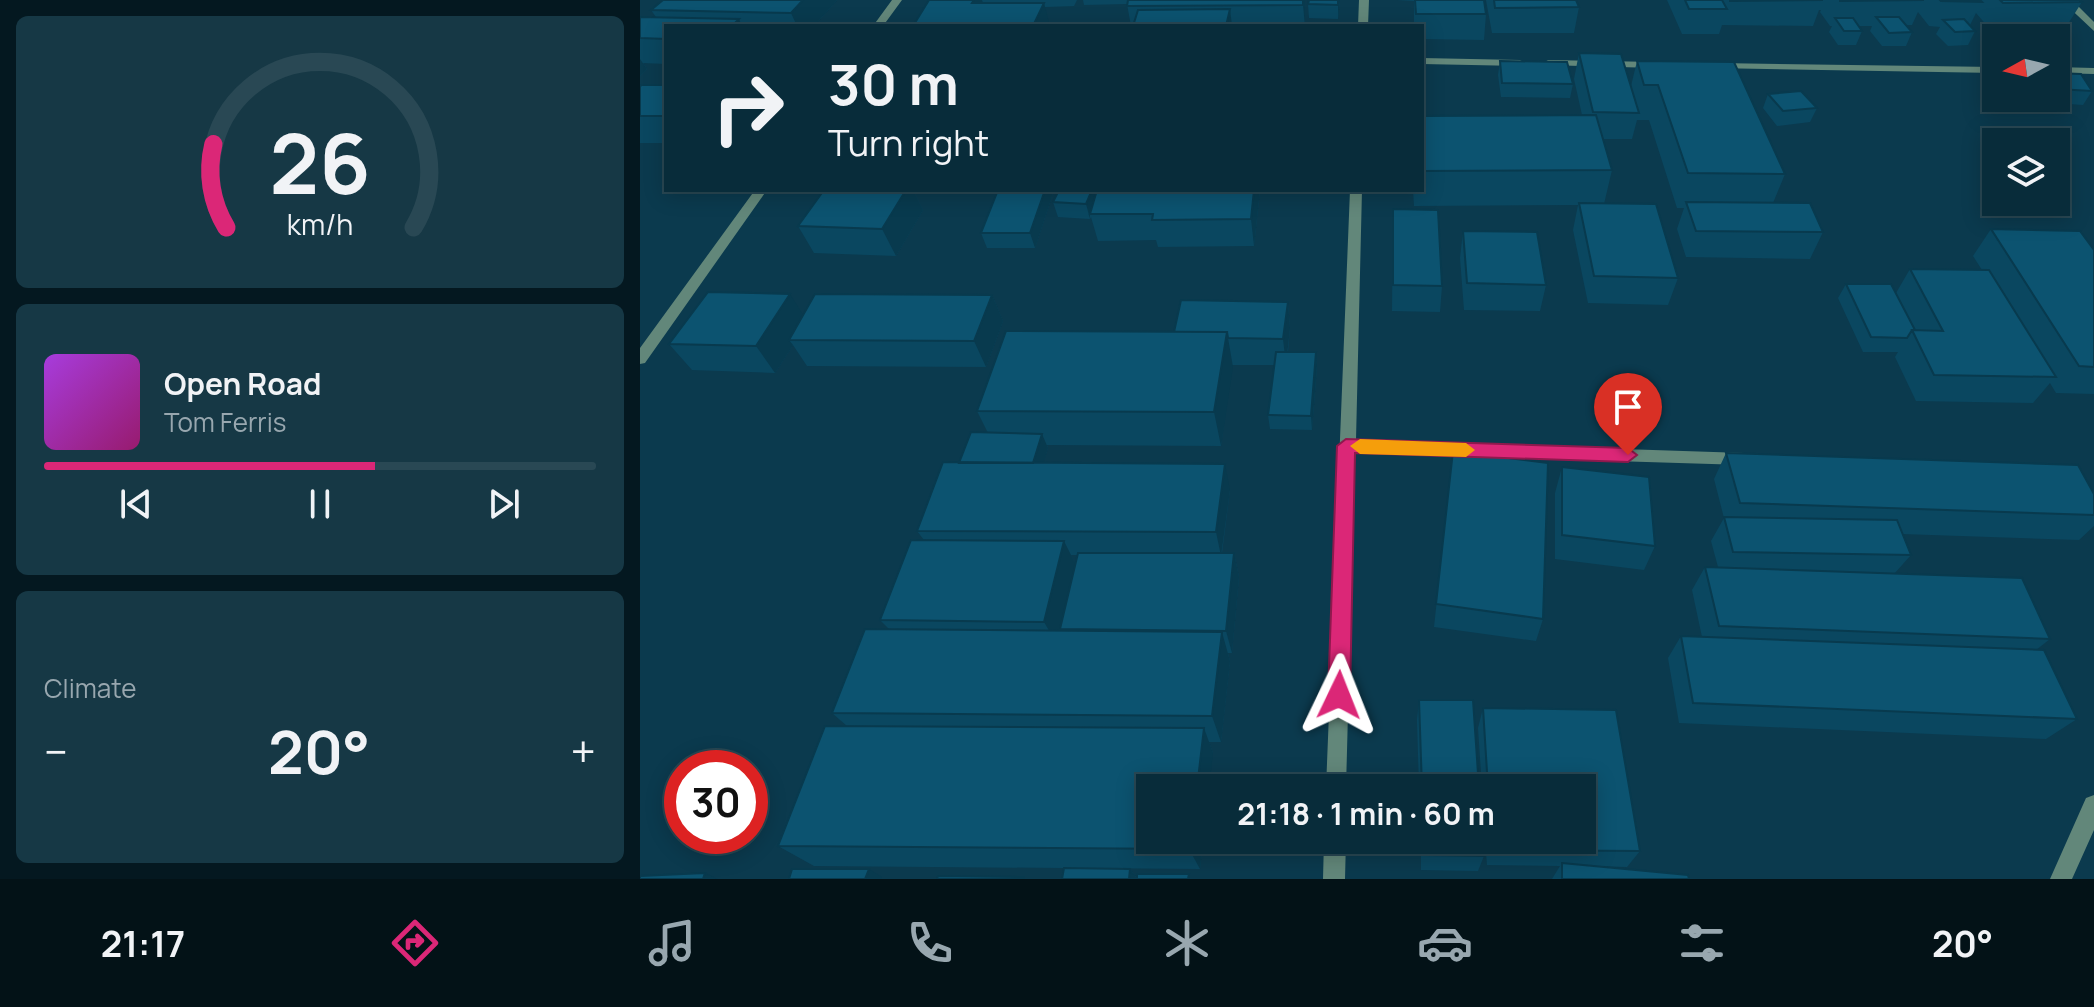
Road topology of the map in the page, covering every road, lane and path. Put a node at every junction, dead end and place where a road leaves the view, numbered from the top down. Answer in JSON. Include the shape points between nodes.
{"nodes":[{"id":1,"x":897,"y":0,"type":"edge"},
{"id":2,"x":1364,"y":0,"type":"edge"},
{"id":3,"x":2066,"y":0,"type":"edge"},
{"id":4,"x":879,"y":24,"type":"edge"},
{"id":5,"x":1363,"y":24,"type":"edge"},
{"id":6,"x":2094,"y":28,"type":"edge"},
{"id":7,"x":1424,"y":61,"type":"edge"},
{"id":8,"x":1661,"y":65,"type":"edge"},
{"id":9,"x":1709,"y":65,"type":"edge"},
{"id":10,"x":1982,"y":70,"type":"edge"},
{"id":11,"x":2070,"y":70,"type":"edge"},
{"id":12,"x":2094,"y":71,"type":"edge"},
{"id":13,"x":760,"y":192,"type":"edge"},
{"id":14,"x":1356,"y":192,"type":"edge"},
{"id":15,"x":640,"y":359,"type":"edge"},
{"id":16,"x":1346,"y":446,"type":"junction"},
{"id":17,"x":1769,"y":459,"type":"edge"},
{"id":18,"x":1336,"y":774,"type":"edge"},
{"id":19,"x":2094,"y":806,"type":"edge"},
{"id":20,"x":1335,"y":854,"type":"edge"},
{"id":21,"x":1334,"y":879,"type":"edge"},
{"id":22,"x":2061,"y":879,"type":"edge"}],
"edges":[{"from":1,"to":4,"type":"street"},
{"from":2,"to":5,"type":"street"},
{"from":3,"to":6,"type":"street"},
{"from":7,"to":8,"type":"street"},
{"from":9,"to":10,"type":"street"},
{"from":11,"to":12,"type":"street"},
{"from":13,"to":15,"type":"street"},
{"from":14,"to":16,"type":"street"},
{"from":16,"to":17,"type":"street"},
{"from":16,"to":18,"type":"street"},
{"from":19,"to":22,"type":"street"},
{"from":20,"to":21,"type":"street"}]}
